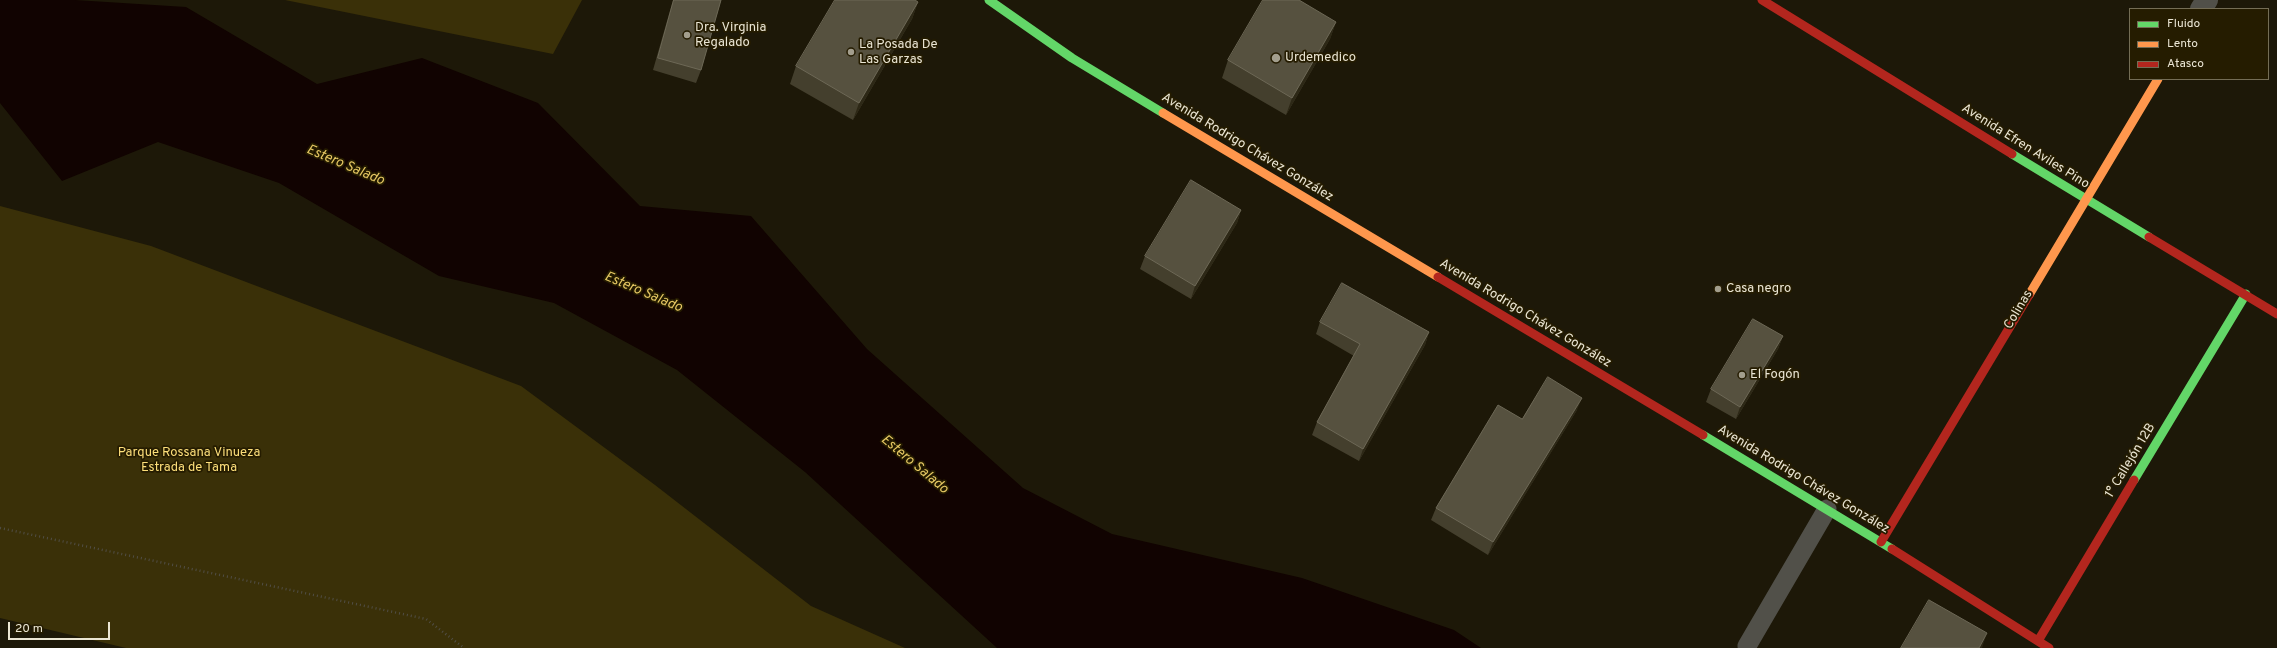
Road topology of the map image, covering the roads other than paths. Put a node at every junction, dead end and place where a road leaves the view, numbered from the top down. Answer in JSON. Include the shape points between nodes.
{"nodes":[{"id":1,"x":989,"y":0,"type":"edge"},
{"id":2,"x":1762,"y":0,"type":"edge"},
{"id":3,"x":2157,"y":80,"type":"edge"},
{"id":4,"x":2085,"y":199,"type":"junction"},
{"id":5,"x":2246,"y":294,"type":"junction"},
{"id":6,"x":2277,"y":314,"type":"edge"},
{"id":7,"x":1827,"y":509,"type":"junction"},
{"id":8,"x":1880,"y":542,"type":"junction"},
{"id":9,"x":2038,"y":641,"type":"junction"},
{"id":10,"x":1747,"y":646,"type":"dead end"},
{"id":11,"x":2049,"y":648,"type":"edge"}],
"edges":[{"from":1,"to":7,"type":"street","name":"Avenida Rodrigo Chávez González","via":[[1072,58]]},
{"from":2,"to":4,"type":"street","name":"Avenida Efren Aviles Pino"},
{"from":3,"to":4,"type":"street","name":"Colinas"},
{"from":4,"to":5,"type":"street","name":"Avenida Efren Aviles Pino"},
{"from":4,"to":8,"type":"street","name":"Colinas"},
{"from":5,"to":6,"type":"street","name":"Avenida Efren Aviles Pino"},
{"from":5,"to":9,"type":"street","name":"1° Callejón 12B"},
{"from":7,"to":8,"type":"street","name":"Avenida Rodrigo Chávez González"},
{"from":7,"to":10,"type":"lane"},
{"from":8,"to":9,"type":"street","name":"Avenida Rodrigo Chávez González"},
{"from":9,"to":11,"type":"street","name":"Avenida Rodrigo Chávez González"}]}
